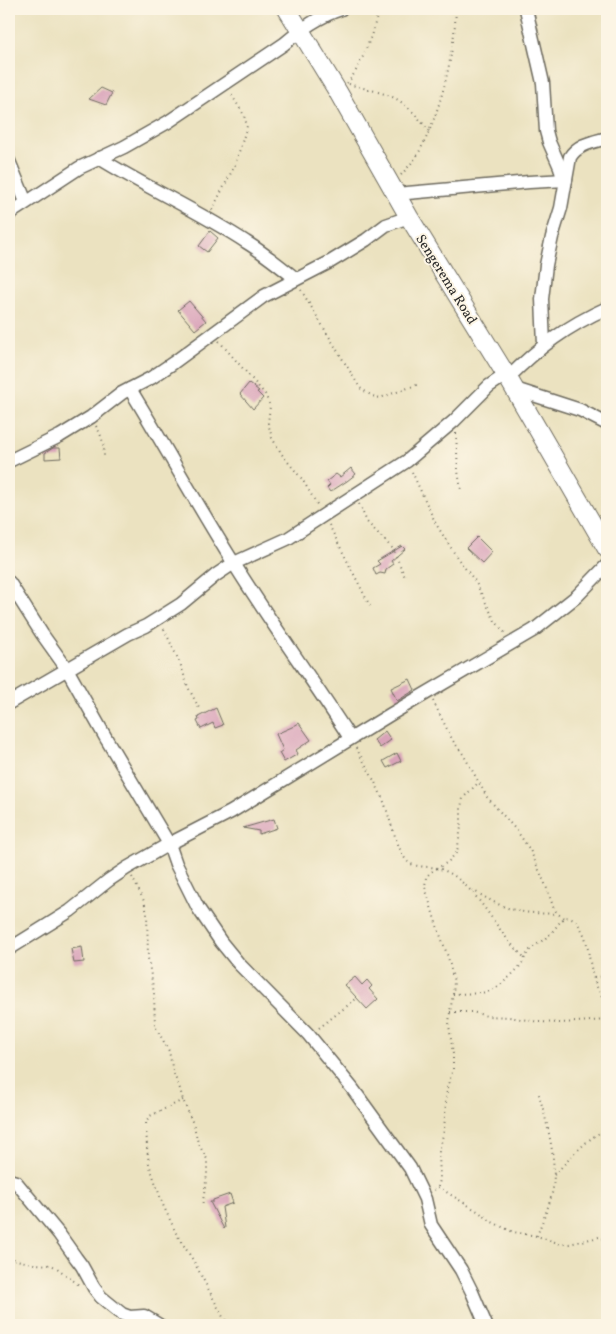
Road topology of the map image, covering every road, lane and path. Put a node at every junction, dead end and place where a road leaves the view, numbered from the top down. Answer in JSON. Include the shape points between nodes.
{"nodes":[{"id":1,"x":287,"y":9,"type":"edge"},
{"id":2,"x":341,"y":9,"type":"edge"},
{"id":3,"x":379,"y":9,"type":"edge"},
{"id":4,"x":456,"y":9,"type":"edge"},
{"id":5,"x":526,"y":9,"type":"edge"},
{"id":6,"x":300,"y":30,"type":"junction"},
{"id":7,"x":224,"y":84,"type":"junction"},
{"id":8,"x":342,"y":88,"type":"junction"},
{"id":9,"x":429,"y":132,"type":"junction"},
{"id":10,"x":607,"y":138,"type":"edge"},
{"id":11,"x":99,"y":158,"type":"junction"},
{"id":12,"x":9,"y":161,"type":"edge"},
{"id":13,"x":564,"y":180,"type":"junction"},
{"id":14,"x":394,"y":190,"type":"junction"},
{"id":15,"x":26,"y":202,"type":"junction"},
{"id":16,"x":9,"y":214,"type":"edge"},
{"id":17,"x":409,"y":216,"type":"junction"},
{"id":18,"x":208,"y":218,"type":"junction"},
{"id":19,"x":296,"y":279,"type":"junction"},
{"id":20,"x":607,"y":308,"type":"edge"},
{"id":21,"x":212,"y":334,"type":"junction"},
{"id":22,"x":544,"y":345,"type":"junction"},
{"id":23,"x":510,"y":382,"type":"junction"},
{"id":24,"x":419,"y":384,"type":"dead end"},
{"id":25,"x":130,"y":389,"type":"junction"},
{"id":26,"x":91,"y":417,"type":"junction"},
{"id":27,"x":454,"y":421,"type":"junction"},
{"id":28,"x":607,"y":424,"type":"edge"},
{"id":29,"x":104,"y":456,"type":"dead end"},
{"id":30,"x":407,"y":461,"type":"junction"},
{"id":31,"x":9,"y":462,"type":"edge"},
{"id":32,"x":461,"y":490,"type":"dead end"},
{"id":33,"x":356,"y":494,"type":"junction"},
{"id":34,"x":324,"y":515,"type":"junction"},
{"id":35,"x":607,"y":549,"type":"edge"},
{"id":36,"x":234,"y":564,"type":"junction"},
{"id":37,"x":607,"y":566,"type":"edge"},
{"id":38,"x":405,"y":577,"type":"dead end"},
{"id":39,"x":9,"y":582,"type":"edge"},
{"id":40,"x":370,"y":606,"type":"dead end"},
{"id":41,"x":160,"y":617,"type":"junction"},
{"id":42,"x":513,"y":644,"type":"junction"},
{"id":43,"x":67,"y":670,"type":"junction"},
{"id":44,"x":429,"y":692,"type":"junction"},
{"id":45,"x":9,"y":703,"type":"edge"},
{"id":46,"x":200,"y":710,"type":"dead end"},
{"id":47,"x":350,"y":738,"type":"junction"},
{"id":48,"x":478,"y":783,"type":"junction"},
{"id":49,"x":169,"y":844,"type":"junction"},
{"id":50,"x":127,"y":868,"type":"junction"},
{"id":51,"x":438,"y":868,"type":"junction"},
{"id":52,"x":470,"y":889,"type":"junction"},
{"id":53,"x":558,"y":914,"type":"junction"},
{"id":54,"x":565,"y":918,"type":"junction"},
{"id":55,"x":9,"y":949,"type":"edge"},
{"id":56,"x":524,"y":957,"type":"junction"},
{"id":57,"x":607,"y":975,"type":"edge"},
{"id":58,"x":594,"y":978,"type":"junction"},
{"id":59,"x":453,"y":994,"type":"junction"},
{"id":60,"x":356,"y":999,"type":"dead end"},
{"id":61,"x":607,"y":1006,"type":"edge"},
{"id":62,"x":450,"y":1012,"type":"junction"},
{"id":63,"x":607,"y":1020,"type":"edge"},
{"id":64,"x":308,"y":1034,"type":"junction"},
{"id":65,"x":538,"y":1091,"type":"dead end"},
{"id":66,"x":183,"y":1100,"type":"junction"},
{"id":67,"x":607,"y":1130,"type":"edge"},
{"id":68,"x":554,"y":1175,"type":"junction"},
{"id":69,"x":9,"y":1180,"type":"edge"},
{"id":70,"x":438,"y":1187,"type":"junction"},
{"id":71,"x":425,"y":1199,"type":"junction"},
{"id":72,"x":202,"y":1207,"type":"dead end"},
{"id":73,"x":537,"y":1236,"type":"junction"},
{"id":74,"x":607,"y":1240,"type":"edge"},
{"id":75,"x":9,"y":1258,"type":"edge"},
{"id":76,"x":80,"y":1286,"type":"dead end"},
{"id":77,"x":159,"y":1325,"type":"edge"},
{"id":78,"x":229,"y":1325,"type":"edge"},
{"id":79,"x":486,"y":1325,"type":"edge"}],
"edges":[{"from":1,"to":6,"type":"main road","name":"Sengerema Road"},
{"from":2,"to":6,"type":"street","via":[[321,16]]},
{"from":3,"to":8,"type":"path","via":[[354,76]]},
{"from":4,"to":9,"type":"path","via":[[449,67]]},
{"from":5,"to":13,"type":"street","via":[[543,83],[546,131]]},
{"from":6,"to":7,"type":"street"},
{"from":6,"to":8,"type":"main road","name":"Sengerema Road"},
{"from":7,"to":11,"type":"street","via":[[168,122],[124,148]]},
{"from":7,"to":18,"type":"path","via":[[244,115],[247,126],[235,166]]},
{"from":8,"to":9,"type":"path","via":[[400,101]]},
{"from":8,"to":14,"type":"main road","name":"Sengerema Road"},
{"from":9,"to":14,"type":"path"},
{"from":10,"to":13,"type":"street","via":[[578,147],[570,157]]},
{"from":11,"to":15,"type":"street"},
{"from":11,"to":18,"type":"street","via":[[128,177]]},
{"from":12,"to":15,"type":"street"},
{"from":13,"to":14,"type":"street"},
{"from":13,"to":22,"type":"street","via":[[561,208],[546,264],[542,299]]},
{"from":14,"to":17,"type":"main road","name":"Sengerema Road"},
{"from":15,"to":16,"type":"street"},
{"from":17,"to":19,"type":"street","via":[[386,225],[330,262]]},
{"from":17,"to":23,"type":"main road","name":"Sengerema Road"},
{"from":18,"to":19,"type":"street","via":[[246,241]]},
{"from":19,"to":21,"type":"street","via":[[264,296]]},
{"from":19,"to":24,"type":"path","via":[[360,388],[380,398]]},
{"from":20,"to":22,"type":"street","via":[[570,326]]},
{"from":21,"to":25,"type":"street","via":[[151,378]]},
{"from":21,"to":34,"type":"path","via":[[265,394],[270,406],[268,423],[272,438]]},
{"from":22,"to":23,"type":"street"},
{"from":23,"to":27,"type":"street","via":[[498,380],[489,386]]},
{"from":23,"to":28,"type":"street"},
{"from":23,"to":35,"type":"main road","name":"Sengerema Road"},
{"from":25,"to":26,"type":"street"},
{"from":25,"to":36,"type":"street"},
{"from":26,"to":29,"type":"path","via":[[102,436]]},
{"from":26,"to":31,"type":"street"},
{"from":27,"to":30,"type":"street"},
{"from":27,"to":32,"type":"path"},
{"from":30,"to":33,"type":"street"},
{"from":30,"to":42,"type":"path","via":[[436,524],[475,580],[495,621]]},
{"from":33,"to":34,"type":"street"},
{"from":33,"to":38,"type":"path","via":[[367,522],[393,549]]},
{"from":34,"to":36,"type":"street","via":[[287,539]]},
{"from":34,"to":40,"type":"path"},
{"from":36,"to":41,"type":"street"},
{"from":36,"to":47,"type":"street"},
{"from":37,"to":42,"type":"street","via":[[570,601]]},
{"from":39,"to":43,"type":"street"},
{"from":41,"to":43,"type":"street"},
{"from":41,"to":46,"type":"path"},
{"from":42,"to":44,"type":"street"},
{"from":43,"to":45,"type":"street"},
{"from":43,"to":49,"type":"street"},
{"from":44,"to":47,"type":"street"},
{"from":44,"to":48,"type":"path"},
{"from":47,"to":49,"type":"street","via":[[231,812]]},
{"from":47,"to":51,"type":"path","via":[[370,772],[408,862]]},
{"from":48,"to":51,"type":"path","via":[[463,798],[457,852]]},
{"from":48,"to":53,"type":"path","via":[[530,850]]},
{"from":49,"to":50,"type":"street"},
{"from":49,"to":64,"type":"street","via":[[198,908],[221,942]]},
{"from":50,"to":55,"type":"street","via":[[70,911]]},
{"from":50,"to":66,"type":"path","via":[[147,913],[155,1026],[168,1052]]},
{"from":51,"to":52,"type":"path"},
{"from":51,"to":59,"type":"path","via":[[426,878],[425,887],[452,971]]},
{"from":52,"to":53,"type":"path","via":[[512,910]]},
{"from":52,"to":56,"type":"path"},
{"from":53,"to":54,"type":"path"},
{"from":54,"to":56,"type":"path"},
{"from":54,"to":58,"type":"path","via":[[575,920],[581,928]]},
{"from":56,"to":59,"type":"path","via":[[518,968],[494,989]]},
{"from":57,"to":58,"type":"path"},
{"from":58,"to":61,"type":"path"},
{"from":59,"to":62,"type":"path"},
{"from":60,"to":64,"type":"path"},
{"from":62,"to":63,"type":"path","via":[[539,1022]]},
{"from":62,"to":70,"type":"path","via":[[453,1069],[447,1088]]},
{"from":64,"to":71,"type":"street","via":[[404,1158]]},
{"from":65,"to":68,"type":"path","via":[[550,1139]]},
{"from":66,"to":72,"type":"path","via":[[207,1159]]},
{"from":66,"to":78,"type":"path","via":[[146,1121],[149,1164],[177,1236]]},
{"from":67,"to":68,"type":"path","via":[[591,1138]]},
{"from":68,"to":73,"type":"path","via":[[553,1190]]},
{"from":69,"to":77,"type":"street","via":[[16,1182],[59,1234],[101,1297],[122,1314],[144,1316]]},
{"from":70,"to":71,"type":"path"},
{"from":70,"to":73,"type":"path","via":[[504,1228]]},
{"from":71,"to":79,"type":"street","via":[[431,1225],[461,1270]]},
{"from":73,"to":74,"type":"path","via":[[562,1244],[599,1237]]},
{"from":75,"to":76,"type":"path","via":[[51,1265]]}]}
